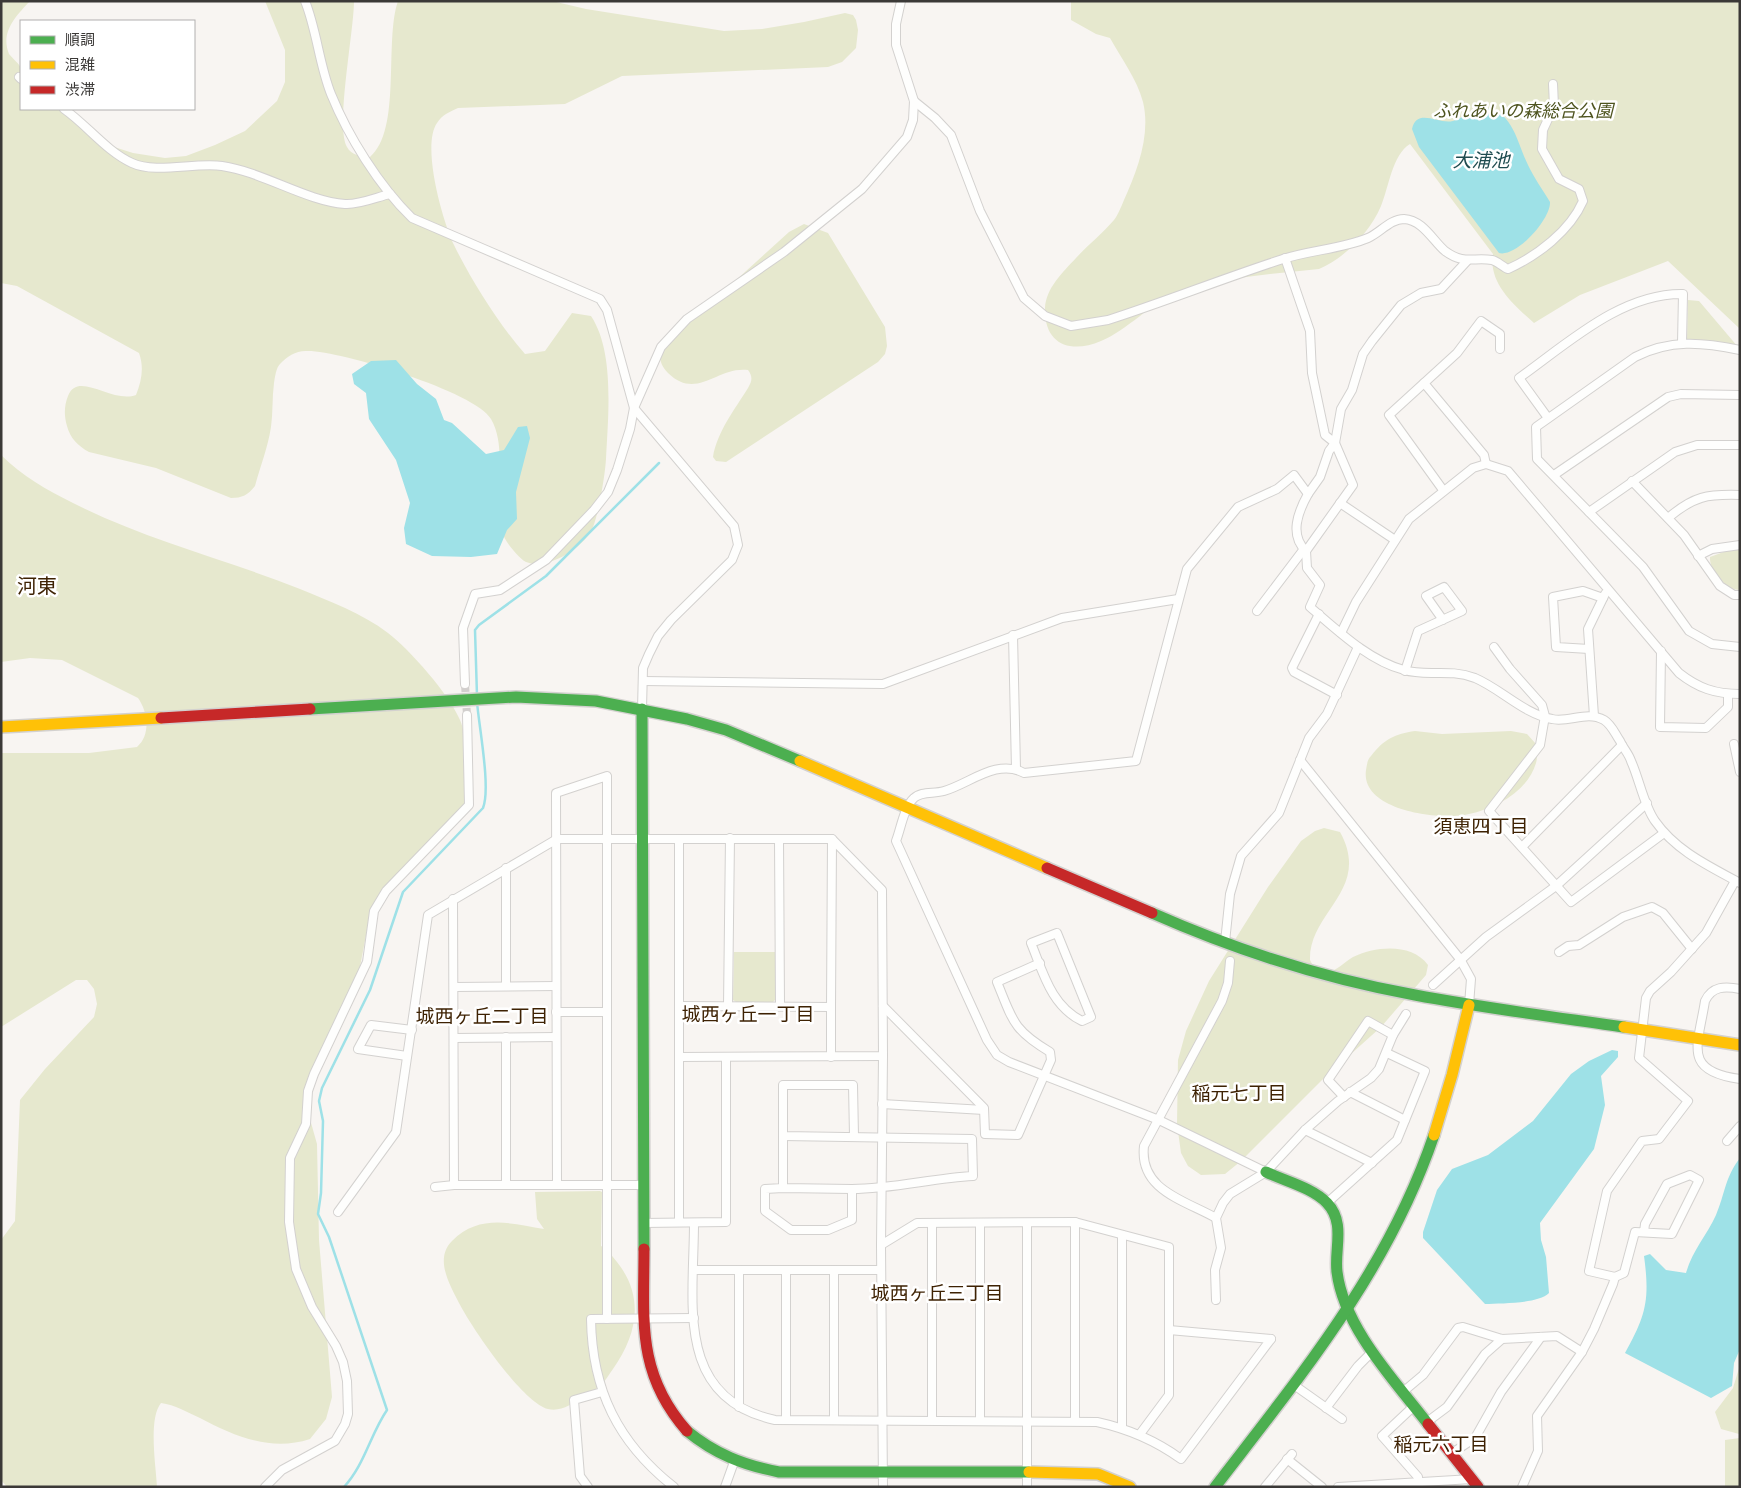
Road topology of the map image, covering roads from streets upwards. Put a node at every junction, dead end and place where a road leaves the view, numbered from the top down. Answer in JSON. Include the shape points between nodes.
{"nodes":[{"id":1,"x":305,"y":1,"type":"edge"},
{"id":2,"x":901,"y":1,"type":"edge"},
{"id":3,"x":1554,"y":84,"type":"dead end"},
{"id":4,"x":914,"y":101,"type":"junction"},
{"id":5,"x":66,"y":110,"type":"edge"},
{"id":6,"x":390,"y":194,"type":"junction"},
{"id":7,"x":1285,"y":258,"type":"junction"},
{"id":8,"x":1467,"y":261,"type":"junction"},
{"id":9,"x":1682,"y":344,"type":"junction"},
{"id":10,"x":1500,"y":349,"type":"dead end"},
{"id":11,"x":1740,"y":350,"type":"edge"},
{"id":12,"x":1424,"y":383,"type":"junction"},
{"id":13,"x":1740,"y":395,"type":"edge"},
{"id":14,"x":634,"y":408,"type":"junction"},
{"id":15,"x":1548,"y":418,"type":"junction"},
{"id":16,"x":1335,"y":443,"type":"junction"},
{"id":17,"x":1740,"y":445,"type":"edge"},
{"id":18,"x":1486,"y":464,"type":"junction"},
{"id":19,"x":1554,"y":476,"type":"junction"},
{"id":20,"x":1632,"y":481,"type":"junction"},
{"id":21,"x":1443,"y":490,"type":"junction"},
{"id":22,"x":1308,"y":494,"type":"junction"},
{"id":23,"x":1740,"y":495,"type":"edge"},
{"id":24,"x":1340,"y":503,"type":"junction"},
{"id":25,"x":1589,"y":512,"type":"junction"},
{"id":26,"x":1668,"y":518,"type":"junction"},
{"id":27,"x":1395,"y":540,"type":"junction"},
{"id":28,"x":1740,"y":545,"type":"edge"},
{"id":29,"x":1305,"y":550,"type":"junction"},
{"id":30,"x":1698,"y":556,"type":"junction"},
{"id":31,"x":1608,"y":588,"type":"junction"},
{"id":32,"x":1740,"y":595,"type":"edge"},
{"id":33,"x":1603,"y":598,"type":"junction"},
{"id":34,"x":1178,"y":599,"type":"junction"},
{"id":35,"x":1257,"y":611,"type":"dead end"},
{"id":36,"x":1319,"y":614,"type":"junction"},
{"id":37,"x":1443,"y":620,"type":"junction"},
{"id":38,"x":1340,"y":633,"type":"junction"},
{"id":39,"x":1013,"y":635,"type":"junction"},
{"id":40,"x":1494,"y":646,"type":"dead end"},
{"id":41,"x":1740,"y":647,"type":"edge"},
{"id":42,"x":1358,"y":648,"type":"junction"},
{"id":43,"x":1589,"y":649,"type":"junction"},
{"id":44,"x":1661,"y":652,"type":"junction"},
{"id":45,"x":1405,"y":671,"type":"junction"},
{"id":46,"x":643,"y":681,"type":"junction"},
{"id":47,"x":465,"y":684,"type":"tunnel mouth"},
{"id":48,"x":1728,"y":694,"type":"junction"},
{"id":49,"x":1740,"y":694,"type":"edge"},
{"id":50,"x":1337,"y":695,"type":"junction"},
{"id":51,"x":642,"y":708,"type":"junction"},
{"id":52,"x":467,"y":715,"type":"tunnel mouth"},
{"id":53,"x":1545,"y":716,"type":"junction"},
{"id":54,"x":1594,"y":716,"type":"junction"},
{"id":55,"x":1,"y":727,"type":"edge"},
{"id":56,"x":1734,"y":744,"type":"dead end"},
{"id":57,"x":1622,"y":745,"type":"junction"},
{"id":58,"x":1300,"y":760,"type":"junction"},
{"id":59,"x":1016,"y":769,"type":"junction"},
{"id":60,"x":1740,"y":772,"type":"edge"},
{"id":61,"x":1647,"y":803,"type":"junction"},
{"id":62,"x":908,"y":807,"type":"junction"},
{"id":63,"x":1664,"y":832,"type":"junction"},
{"id":64,"x":643,"y":838,"type":"junction"},
{"id":65,"x":679,"y":838,"type":"junction"},
{"id":66,"x":730,"y":838,"type":"junction"},
{"id":67,"x":557,"y":839,"type":"junction"},
{"id":68,"x":607,"y":839,"type":"junction"},
{"id":69,"x":779,"y":839,"type":"junction"},
{"id":70,"x":832,"y":839,"type":"junction"},
{"id":71,"x":1522,"y":847,"type":"junction"},
{"id":72,"x":506,"y":868,"type":"junction"},
{"id":73,"x":1738,"y":882,"type":"edge"},
{"id":74,"x":1556,"y":886,"type":"junction"},
{"id":75,"x":453,"y":899,"type":"junction"},
{"id":76,"x":1226,"y":942,"type":"junction"},
{"id":77,"x":1692,"y":949,"type":"junction"},
{"id":78,"x":1558,"y":952,"type":"dead end"},
{"id":79,"x":1460,"y":959,"type":"junction"},
{"id":80,"x":1230,"y":961,"type":"dead end"},
{"id":81,"x":1040,"y":964,"type":"junction"},
{"id":82,"x":1433,"y":985,"type":"dead end"},
{"id":83,"x":506,"y":986,"type":"junction"},
{"id":84,"x":556,"y":986,"type":"junction"},
{"id":85,"x":454,"y":987,"type":"junction"},
{"id":86,"x":1740,"y":989,"type":"edge"},
{"id":87,"x":1469,"y":1005,"type":"junction"},
{"id":88,"x":679,"y":1006,"type":"junction"},
{"id":89,"x":728,"y":1006,"type":"junction"},
{"id":90,"x":780,"y":1006,"type":"junction"},
{"id":91,"x":882,"y":1006,"type":"junction"},
{"id":92,"x":831,"y":1007,"type":"junction"},
{"id":93,"x":556,"y":1012,"type":"junction"},
{"id":94,"x":607,"y":1012,"type":"junction"},
{"id":95,"x":1406,"y":1014,"type":"dead end"},
{"id":96,"x":412,"y":1030,"type":"junction"},
{"id":97,"x":1644,"y":1031,"type":"junction"},
{"id":98,"x":1393,"y":1035,"type":"junction"},
{"id":99,"x":556,"y":1037,"type":"junction"},
{"id":100,"x":454,"y":1038,"type":"junction"},
{"id":101,"x":506,"y":1038,"type":"junction"},
{"id":102,"x":1699,"y":1039,"type":"junction"},
{"id":103,"x":1740,"y":1045,"type":"edge"},
{"id":104,"x":1387,"y":1053,"type":"junction"},
{"id":105,"x":407,"y":1056,"type":"junction"},
{"id":106,"x":882,"y":1056,"type":"junction"},
{"id":107,"x":679,"y":1057,"type":"junction"},
{"id":108,"x":726,"y":1057,"type":"junction"},
{"id":109,"x":831,"y":1057,"type":"junction"},
{"id":110,"x":1043,"y":1076,"type":"junction"},
{"id":111,"x":1740,"y":1079,"type":"edge"},
{"id":112,"x":1347,"y":1095,"type":"junction"},
{"id":113,"x":882,"y":1104,"type":"junction"},
{"id":114,"x":984,"y":1110,"type":"junction"},
{"id":115,"x":1159,"y":1120,"type":"junction"},
{"id":116,"x":1405,"y":1120,"type":"junction"},
{"id":117,"x":1740,"y":1126,"type":"edge"},
{"id":118,"x":1305,"y":1130,"type":"junction"},
{"id":119,"x":783,"y":1136,"type":"junction"},
{"id":120,"x":854,"y":1136,"type":"junction"},
{"id":121,"x":882,"y":1136,"type":"junction"},
{"id":122,"x":1727,"y":1140,"type":"dead end"},
{"id":123,"x":1372,"y":1163,"type":"junction"},
{"id":124,"x":1266,"y":1172,"type":"junction"},
{"id":125,"x":506,"y":1185,"type":"junction"},
{"id":126,"x":557,"y":1185,"type":"junction"},
{"id":127,"x":607,"y":1185,"type":"junction"},
{"id":128,"x":643,"y":1185,"type":"junction"},
{"id":129,"x":454,"y":1186,"type":"junction"},
{"id":130,"x":435,"y":1187,"type":"dead end"},
{"id":131,"x":784,"y":1188,"type":"junction"},
{"id":132,"x":852,"y":1189,"type":"junction"},
{"id":133,"x":881,"y":1189,"type":"junction"},
{"id":134,"x":1327,"y":1203,"type":"junction"},
{"id":135,"x":338,"y":1212,"type":"dead end"},
{"id":136,"x":1216,"y":1218,"type":"junction"},
{"id":137,"x":679,"y":1222,"type":"junction"},
{"id":138,"x":1075,"y":1222,"type":"junction"},
{"id":139,"x":643,"y":1223,"type":"junction"},
{"id":140,"x":694,"y":1223,"type":"junction"},
{"id":141,"x":932,"y":1223,"type":"junction"},
{"id":142,"x":980,"y":1223,"type":"junction"},
{"id":143,"x":1027,"y":1223,"type":"junction"},
{"id":144,"x":1644,"y":1232,"type":"junction"},
{"id":145,"x":1122,"y":1235,"type":"junction"},
{"id":146,"x":881,"y":1245,"type":"junction"},
{"id":147,"x":694,"y":1270,"type":"junction"},
{"id":148,"x":739,"y":1270,"type":"junction"},
{"id":149,"x":786,"y":1270,"type":"junction"},
{"id":150,"x":834,"y":1270,"type":"junction"},
{"id":151,"x":881,"y":1270,"type":"junction"},
{"id":152,"x":1615,"y":1277,"type":"junction"},
{"id":153,"x":1216,"y":1300,"type":"dead end"},
{"id":154,"x":1348,"y":1309,"type":"junction"},
{"id":155,"x":643,"y":1318,"type":"junction"},
{"id":156,"x":694,"y":1318,"type":"junction"},
{"id":157,"x":607,"y":1319,"type":"junction"},
{"id":158,"x":1169,"y":1330,"type":"junction"},
{"id":159,"x":1541,"y":1337,"type":"junction"},
{"id":160,"x":1502,"y":1339,"type":"junction"},
{"id":161,"x":1372,"y":1352,"type":"junction"},
{"id":162,"x":1582,"y":1352,"type":"junction"},
{"id":163,"x":1294,"y":1385,"type":"junction"},
{"id":164,"x":1404,"y":1391,"type":"junction"},
{"id":165,"x":602,"y":1392,"type":"junction"},
{"id":166,"x":1414,"y":1406,"type":"junction"},
{"id":167,"x":739,"y":1407,"type":"junction"},
{"id":168,"x":1326,"y":1408,"type":"junction"},
{"id":169,"x":1342,"y":1419,"type":"dead end"},
{"id":170,"x":786,"y":1420,"type":"junction"},
{"id":171,"x":834,"y":1420,"type":"junction"},
{"id":172,"x":883,"y":1420,"type":"junction"},
{"id":173,"x":932,"y":1420,"type":"junction"},
{"id":174,"x":980,"y":1420,"type":"junction"},
{"id":175,"x":1027,"y":1420,"type":"junction"},
{"id":176,"x":1075,"y":1420,"type":"junction"},
{"id":177,"x":1427,"y":1422,"type":"junction"},
{"id":178,"x":1122,"y":1427,"type":"junction"},
{"id":179,"x":1140,"y":1434,"type":"junction"},
{"id":180,"x":1452,"y":1453,"type":"junction"},
{"id":181,"x":734,"y":1462,"type":"junction"},
{"id":182,"x":883,"y":1472,"type":"junction"},
{"id":183,"x":1027,"y":1472,"type":"junction"},
{"id":184,"x":1475,"y":1483,"type":"edge"},
{"id":185,"x":1414,"y":1484,"type":"edge"},
{"id":186,"x":265,"y":1487,"type":"edge"},
{"id":187,"x":588,"y":1487,"type":"edge"},
{"id":188,"x":674,"y":1487,"type":"edge"},
{"id":189,"x":725,"y":1487,"type":"edge"},
{"id":190,"x":883,"y":1487,"type":"edge"},
{"id":191,"x":1027,"y":1487,"type":"edge"},
{"id":192,"x":1130,"y":1487,"type":"edge"},
{"id":193,"x":1215,"y":1487,"type":"edge"},
{"id":194,"x":1265,"y":1487,"type":"edge"},
{"id":195,"x":1322,"y":1487,"type":"edge"},
{"id":196,"x":1338,"y":1487,"type":"edge"},
{"id":197,"x":1522,"y":1487,"type":"edge"}],
"edges":[{"from":1,"to":6,"type":"street","via":[[331,94],[362,153]]},
{"from":2,"to":4,"type":"street","via":[[896,45]]},
{"from":3,"to":8,"type":"street","via":[[1554,106],[1543,130],[1542,149],[1559,179],[1579,189],[1582,203],[1560,233],[1519,264],[1508,269],[1494,260]]},
{"from":4,"to":7,"type":"street","via":[[951,135],[980,211],[1024,298],[1045,316],[1061,323],[1080,326],[1108,320]]},
{"from":4,"to":14,"type":"street","via":[[913,120],[907,137],[882,168],[862,189],[784,252],[687,319],[662,348]]},
{"from":5,"to":6,"type":"street","via":[[81,120],[121,158],[134,165],[221,166],[243,170],[309,195],[346,204]]},
{"from":6,"to":14,"type":"street","via":[[412,218],[600,299],[607,310]]},
{"from":7,"to":8,"type":"street","via":[[1369,238],[1393,222],[1404,219],[1426,230],[1446,251]]},
{"from":7,"to":16,"type":"street","via":[[1310,331],[1312,373],[1325,435]]},
{"from":8,"to":16,"type":"street","via":[[1441,289],[1421,293],[1401,305],[1372,341],[1363,354],[1352,390],[1341,409]]},
{"from":9,"to":11,"type":"street"},
{"from":9,"to":15,"type":"street","via":[[1664,345],[1635,357]]},
{"from":9,"to":15,"type":"street","via":[[1683,294],[1652,297],[1606,317],[1519,378]]},
{"from":10,"to":12,"type":"street","via":[[1500,334],[1481,321],[1456,353]]},
{"from":12,"to":18,"type":"street","via":[[1484,455]]},
{"from":12,"to":21,"type":"street","via":[[1389,415]]},
{"from":13,"to":19,"type":"street","via":[[1680,394],[1668,397]]},
{"from":14,"to":46,"type":"street","via":[[734,526],[738,545],[732,560],[658,636],[644,668]]},
{"from":14,"to":47,"type":"street","via":[[617,470],[608,492],[594,510],[546,560],[500,590],[475,594],[463,628]]},
{"from":15,"to":19,"type":"street","via":[[1536,427],[1537,459]]},
{"from":16,"to":22,"type":"street","via":[[1320,477]]},
{"from":16,"to":24,"type":"street","via":[[1353,485]]},
{"from":17,"to":20,"type":"street","via":[[1687,446]]},
{"from":18,"to":21,"type":"street","via":[[1473,468]]},
{"from":18,"to":31,"type":"street","via":[[1508,471]]},
{"from":19,"to":25,"type":"street"},
{"from":20,"to":25,"type":"street"},
{"from":20,"to":26,"type":"street"},
{"from":21,"to":27,"type":"street","via":[[1409,519]]},
{"from":22,"to":29,"type":"street","via":[[1297,521],[1297,541]]},
{"from":22,"to":34,"type":"street","via":[[1294,475],[1277,490],[1238,507],[1187,569]]},
{"from":23,"to":26,"type":"street","via":[[1707,495],[1694,499]]},
{"from":24,"to":27,"type":"street"},
{"from":24,"to":29,"type":"street"},
{"from":25,"to":41,"type":"street","via":[[1643,567],[1689,631],[1712,644]]},
{"from":26,"to":30,"type":"street"},
{"from":27,"to":38,"type":"street"},
{"from":28,"to":30,"type":"street","via":[[1712,549]]},
{"from":29,"to":35,"type":"street"},
{"from":29,"to":36,"type":"street","via":[[1307,568],[1320,585],[1310,607]]},
{"from":30,"to":32,"type":"street","via":[[1720,586]]},
{"from":31,"to":33,"type":"street"},
{"from":31,"to":44,"type":"street"},
{"from":33,"to":43,"type":"street","via":[[1588,630]]},
{"from":33,"to":43,"type":"street","via":[[1583,591],[1553,597],[1556,648]]},
{"from":34,"to":39,"type":"street","via":[[1062,618]]},
{"from":34,"to":59,"type":"street","via":[[1136,761],[1024,774]]},
{"from":36,"to":38,"type":"street"},
{"from":36,"to":50,"type":"street","via":[[1292,668]]},
{"from":37,"to":37,"type":"street","via":[[1462,611],[1444,587],[1426,596]]},
{"from":37,"to":45,"type":"street","via":[[1418,630]]},
{"from":38,"to":42,"type":"street"},
{"from":39,"to":46,"type":"street","via":[[883,684]]},
{"from":39,"to":59,"type":"street"},
{"from":40,"to":53,"type":"street","via":[[1542,705]]},
{"from":42,"to":45,"type":"street"},
{"from":42,"to":50,"type":"street"},
{"from":43,"to":54,"type":"street"},
{"from":44,"to":48,"type":"street","via":[[1692,683],[1711,692]]},
{"from":44,"to":48,"type":"street","via":[[1660,727],[1706,728],[1728,707]]},
{"from":45,"to":53,"type":"street","via":[[1463,674]]},
{"from":46,"to":51,"type":"street"},
{"from":48,"to":49,"type":"street"},
{"from":50,"to":58,"type":"street","via":[[1328,714],[1309,738]]},
{"from":51,"to":55,"type":"street","via":[[596,701],[516,697]]},
{"from":51,"to":62,"type":"street","via":[[726,730]]},
{"from":51,"to":64,"type":"street"},
{"from":52,"to":186,"type":"street","via":[[470,805],[386,891],[374,911],[367,962],[314,1074],[308,1091],[306,1124],[290,1158],[289,1222],[296,1269],[312,1307],[343,1362],[348,1414],[335,1441],[282,1470]]},
{"from":53,"to":54,"type":"street","via":[[1551,720]]},
{"from":53,"to":71,"type":"street","via":[[1540,745],[1489,811]]},
{"from":54,"to":57,"type":"street","via":[[1609,724]]},
{"from":56,"to":60,"type":"street"},
{"from":57,"to":61,"type":"street"},
{"from":57,"to":71,"type":"street"},
{"from":58,"to":76,"type":"street","via":[[1279,813],[1241,856],[1230,894]]},
{"from":58,"to":79,"type":"street"},
{"from":59,"to":62,"type":"street","via":[[998,769],[946,791],[919,794]]},
{"from":61,"to":63,"type":"street","via":[[1653,819]]},
{"from":61,"to":74,"type":"street"},
{"from":62,"to":76,"type":"street","via":[[1184,927]]},
{"from":62,"to":110,"type":"street","via":[[896,840],[987,1040],[998,1054]]},
{"from":63,"to":73,"type":"street","via":[[1682,850]]},
{"from":63,"to":74,"type":"street","via":[[1570,902]]},
{"from":64,"to":65,"type":"street"},
{"from":64,"to":68,"type":"street"},
{"from":64,"to":128,"type":"street"},
{"from":65,"to":66,"type":"street"},
{"from":65,"to":88,"type":"street"},
{"from":66,"to":69,"type":"street"},
{"from":66,"to":89,"type":"street"},
{"from":67,"to":68,"type":"street"},
{"from":67,"to":68,"type":"street","via":[[556,793],[607,776]]},
{"from":67,"to":72,"type":"street"},
{"from":67,"to":84,"type":"street"},
{"from":68,"to":94,"type":"street"},
{"from":69,"to":70,"type":"street"},
{"from":69,"to":90,"type":"street"},
{"from":70,"to":91,"type":"street","via":[[882,890]]},
{"from":70,"to":92,"type":"street"},
{"from":71,"to":74,"type":"street"},
{"from":72,"to":75,"type":"street"},
{"from":72,"to":83,"type":"street"},
{"from":73,"to":77,"type":"street"},
{"from":74,"to":79,"type":"street"},
{"from":75,"to":85,"type":"street"},
{"from":75,"to":96,"type":"street","via":[[428,915]]},
{"from":76,"to":87,"type":"street","via":[[1311,971]]},
{"from":77,"to":78,"type":"street","via":[[1663,913],[1652,907],[1623,917],[1579,945],[1568,946]]},
{"from":77,"to":97,"type":"street","via":[[1650,991],[1644,1006]]},
{"from":79,"to":82,"type":"street"},
{"from":79,"to":87,"type":"street","via":[[1471,979]]},
{"from":80,"to":115,"type":"street","via":[[1222,1000]]},
{"from":81,"to":81,"type":"street","via":[[1059,1005],[1082,1021],[1091,1017],[1056,933],[1032,943]]},
{"from":81,"to":110,"type":"street","via":[[997,982],[1012,1020],[1022,1034],[1050,1052],[1051,1060]]},
{"from":83,"to":84,"type":"street"},
{"from":83,"to":85,"type":"street"},
{"from":84,"to":93,"type":"street"},
{"from":85,"to":100,"type":"street"},
{"from":86,"to":102,"type":"street","via":[[1723,987],[1708,994]]},
{"from":87,"to":97,"type":"street"},
{"from":87,"to":154,"type":"street","via":[[1451,1084],[1418,1177],[1387,1244]]},
{"from":88,"to":89,"type":"street"},
{"from":88,"to":107,"type":"street"},
{"from":89,"to":90,"type":"street"},
{"from":90,"to":92,"type":"street"},
{"from":91,"to":106,"type":"street"},
{"from":91,"to":114,"type":"street"},
{"from":92,"to":109,"type":"street"},
{"from":93,"to":94,"type":"street"},
{"from":93,"to":99,"type":"street"},
{"from":94,"to":127,"type":"street"},
{"from":95,"to":98,"type":"street"},
{"from":96,"to":105,"type":"street"},
{"from":96,"to":105,"type":"street","via":[[371,1025],[358,1049]]},
{"from":97,"to":102,"type":"street"},
{"from":97,"to":152,"type":"street","via":[[1641,1062],[1688,1101],[1659,1139],[1642,1141],[1607,1191],[1590,1271]]},
{"from":98,"to":104,"type":"street"},
{"from":98,"to":112,"type":"street","via":[[1368,1021],[1328,1080]]},
{"from":99,"to":101,"type":"street"},
{"from":99,"to":126,"type":"street"},
{"from":100,"to":101,"type":"street"},
{"from":100,"to":129,"type":"street"},
{"from":101,"to":125,"type":"street"},
{"from":102,"to":103,"type":"street"},
{"from":102,"to":111,"type":"street","via":[[1698,1054],[1703,1067],[1722,1077]]},
{"from":104,"to":112,"type":"street","via":[[1371,1078]]},
{"from":104,"to":116,"type":"street","via":[[1425,1071]]},
{"from":105,"to":135,"type":"street","via":[[396,1132]]},
{"from":106,"to":109,"type":"street"},
{"from":106,"to":113,"type":"street"},
{"from":107,"to":108,"type":"street"},
{"from":107,"to":137,"type":"street"},
{"from":108,"to":109,"type":"street"},
{"from":108,"to":140,"type":"street","via":[[726,1222]]},
{"from":110,"to":114,"type":"street","via":[[1018,1135],[985,1134]]},
{"from":110,"to":115,"type":"street"},
{"from":112,"to":116,"type":"street"},
{"from":112,"to":118,"type":"street"},
{"from":113,"to":114,"type":"street"},
{"from":113,"to":121,"type":"street"},
{"from":115,"to":124,"type":"street"},
{"from":115,"to":136,"type":"street","via":[[1144,1146],[1145,1171],[1165,1191]]},
{"from":116,"to":123,"type":"street","via":[[1397,1140]]},
{"from":117,"to":122,"type":"street"},
{"from":118,"to":123,"type":"street"},
{"from":118,"to":124,"type":"street"},
{"from":119,"to":120,"type":"street"},
{"from":119,"to":120,"type":"street","via":[[783,1085],[853,1085]]},
{"from":119,"to":131,"type":"street"},
{"from":120,"to":121,"type":"street"},
{"from":121,"to":133,"type":"street"},
{"from":121,"to":133,"type":"street","via":[[972,1139],[973,1176]]},
{"from":123,"to":134,"type":"street"},
{"from":124,"to":134,"type":"street"},
{"from":124,"to":136,"type":"street","via":[[1230,1194]]},
{"from":125,"to":126,"type":"street"},
{"from":125,"to":129,"type":"street"},
{"from":126,"to":127,"type":"street"},
{"from":127,"to":128,"type":"street"},
{"from":127,"to":157,"type":"street"},
{"from":128,"to":139,"type":"street"},
{"from":129,"to":130,"type":"street"},
{"from":131,"to":132,"type":"street"},
{"from":131,"to":132,"type":"street","via":[[765,1189],[765,1211],[791,1230],[828,1230],[852,1220]]},
{"from":132,"to":133,"type":"street"},
{"from":133,"to":146,"type":"street"},
{"from":134,"to":154,"type":"street","via":[[1337,1220],[1337,1272]]},
{"from":136,"to":153,"type":"street","via":[[1221,1248],[1215,1270]]},
{"from":137,"to":139,"type":"street"},
{"from":137,"to":140,"type":"street"},
{"from":138,"to":143,"type":"street"},
{"from":138,"to":145,"type":"street"},
{"from":138,"to":176,"type":"street"},
{"from":139,"to":155,"type":"street"},
{"from":140,"to":147,"type":"street"},
{"from":141,"to":142,"type":"street"},
{"from":141,"to":146,"type":"street","via":[[916,1223]]},
{"from":141,"to":173,"type":"street"},
{"from":142,"to":143,"type":"street"},
{"from":142,"to":174,"type":"street"},
{"from":143,"to":175,"type":"street"},
{"from":144,"to":144,"type":"street","via":[[1672,1234],[1699,1180],[1690,1174],[1667,1184],[1645,1224]]},
{"from":144,"to":152,"type":"street","via":[[1635,1232],[1624,1273]]},
{"from":145,"to":158,"type":"street","via":[[1169,1247]]},
{"from":145,"to":178,"type":"street"},
{"from":146,"to":151,"type":"street"},
{"from":147,"to":148,"type":"street"},
{"from":147,"to":156,"type":"street"},
{"from":148,"to":149,"type":"street"},
{"from":148,"to":167,"type":"street"},
{"from":149,"to":150,"type":"street"},
{"from":149,"to":170,"type":"street"},
{"from":150,"to":151,"type":"street"},
{"from":150,"to":171,"type":"street"},
{"from":151,"to":172,"type":"street"},
{"from":152,"to":162,"type":"street"},
{"from":154,"to":161,"type":"street"},
{"from":154,"to":163,"type":"street"},
{"from":155,"to":156,"type":"street"},
{"from":155,"to":157,"type":"street"},
{"from":155,"to":181,"type":"street","via":[[650,1371],[664,1403],[688,1432],[714,1452]]},
{"from":156,"to":167,"type":"street","via":[[699,1357],[709,1378]]},
{"from":157,"to":165,"type":"street","via":[[591,1319],[596,1369]]},
{"from":158,"to":179,"type":"street","via":[[1169,1394]]},
{"from":158,"to":179,"type":"street","via":[[1272,1339],[1181,1459]]},
{"from":159,"to":160,"type":"street"},
{"from":159,"to":162,"type":"street","via":[[1556,1336]]},
{"from":159,"to":180,"type":"street","via":[[1501,1392],[1475,1438]]},
{"from":160,"to":164,"type":"street","via":[[1463,1326],[1458,1328],[1423,1375]]},
{"from":160,"to":177,"type":"street","via":[[1485,1354],[1447,1407]]},
{"from":161,"to":164,"type":"street"},
{"from":161,"to":168,"type":"street"},
{"from":162,"to":197,"type":"street","via":[[1537,1416],[1538,1451]]},
{"from":163,"to":168,"type":"street"},
{"from":163,"to":193,"type":"street"},
{"from":164,"to":166,"type":"street"},
{"from":165,"to":187,"type":"street","via":[[574,1400],[580,1476]]},
{"from":165,"to":188,"type":"street","via":[[618,1426],[635,1450]]},
{"from":166,"to":177,"type":"street"},
{"from":166,"to":185,"type":"street","via":[[1382,1436],[1418,1478]]},
{"from":167,"to":170,"type":"street","via":[[762,1417]]},
{"from":168,"to":169,"type":"street"},
{"from":170,"to":171,"type":"street"},
{"from":171,"to":172,"type":"street"},
{"from":172,"to":173,"type":"street"},
{"from":172,"to":182,"type":"street"},
{"from":173,"to":174,"type":"street"},
{"from":174,"to":175,"type":"street"},
{"from":175,"to":176,"type":"street"},
{"from":175,"to":183,"type":"street"},
{"from":176,"to":178,"type":"street"},
{"from":177,"to":180,"type":"street"},
{"from":178,"to":179,"type":"street"},
{"from":180,"to":184,"type":"street"},
{"from":181,"to":182,"type":"street","via":[[758,1470],[779,1472]]},
{"from":181,"to":189,"type":"street"},
{"from":182,"to":183,"type":"street"},
{"from":182,"to":190,"type":"street"},
{"from":183,"to":191,"type":"street"},
{"from":183,"to":192,"type":"street","via":[[1098,1474]]},
{"from":184,"to":185,"type":"street"},
{"from":185,"to":196,"type":"street"},
{"from":194,"to":195,"type":"street","via":[[1289,1456]]}]}
